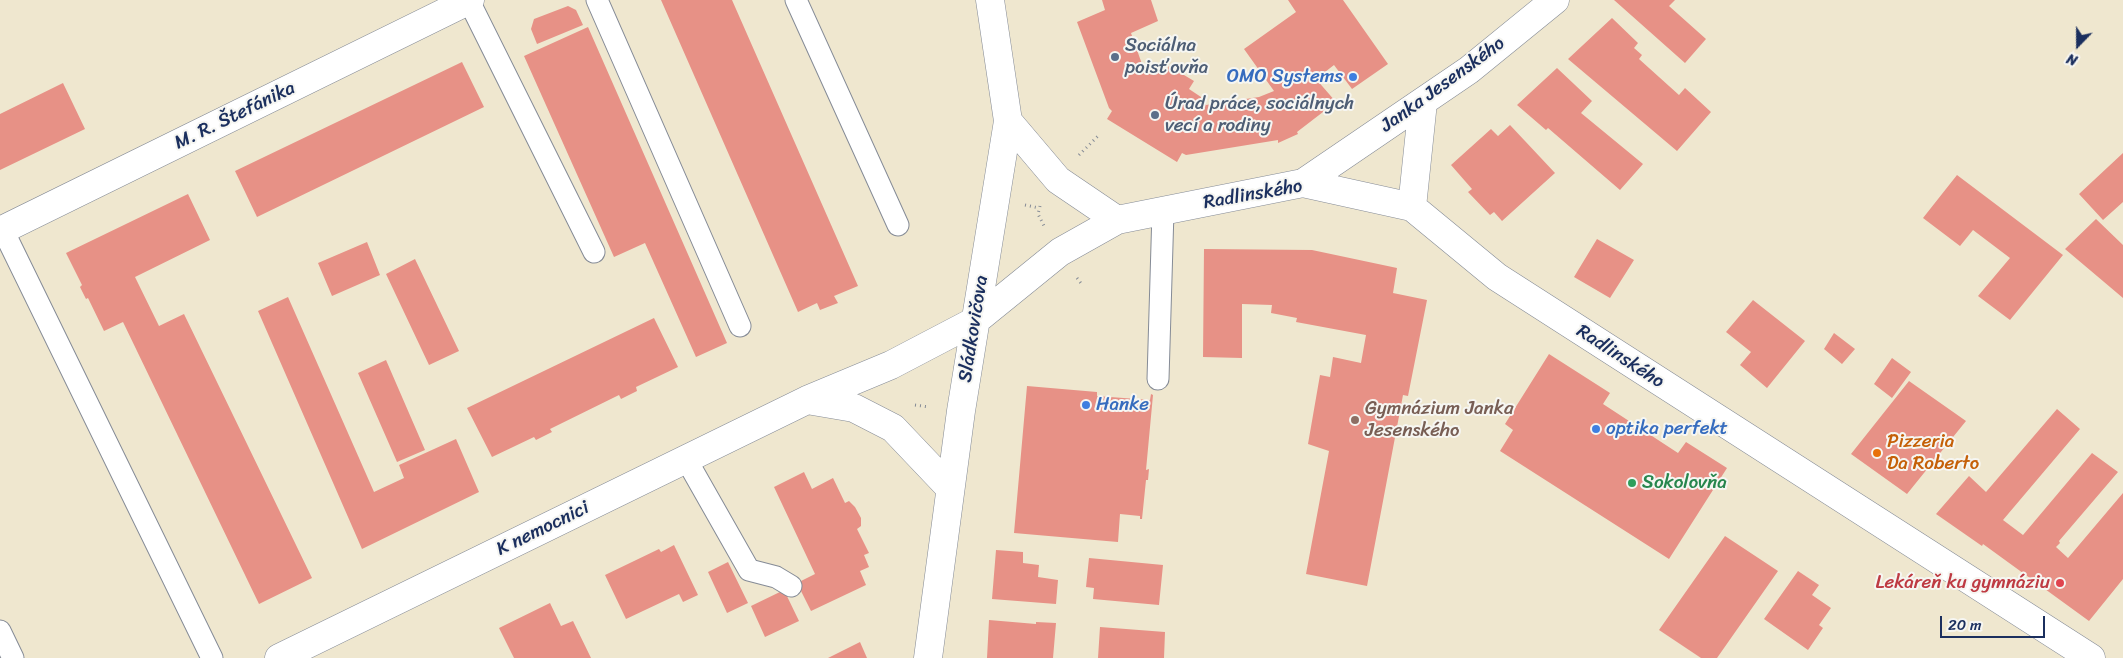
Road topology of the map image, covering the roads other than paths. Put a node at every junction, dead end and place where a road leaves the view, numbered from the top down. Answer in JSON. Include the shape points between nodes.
{"nodes":[{"id":1,"x":469,"y":0,"type":"edge"},
{"id":2,"x":597,"y":0,"type":"edge"},
{"id":3,"x":796,"y":0,"type":"edge"},
{"id":4,"x":991,"y":0,"type":"edge"},
{"id":5,"x":1555,"y":0,"type":"edge"},
{"id":6,"x":1423,"y":102,"type":"junction"},
{"id":7,"x":1008,"y":121,"type":"junction"},
{"id":8,"x":1303,"y":184,"type":"junction"},
{"id":9,"x":1412,"y":207,"type":"junction"},
{"id":10,"x":1164,"y":211,"type":"junction"},
{"id":11,"x":1116,"y":220,"type":"junction"},
{"id":12,"x":898,"y":225,"type":"dead end"},
{"id":13,"x":1,"y":230,"type":"edge"},
{"id":14,"x":594,"y":252,"type":"dead end"},
{"id":15,"x":975,"y":322,"type":"junction"},
{"id":16,"x":740,"y":326,"type":"dead end"},
{"id":17,"x":1158,"y":379,"type":"dead end"},
{"id":18,"x":807,"y":400,"type":"junction"},
{"id":19,"x":686,"y":459,"type":"junction"},
{"id":20,"x":950,"y":488,"type":"junction"},
{"id":21,"x":791,"y":586,"type":"dead end"},
{"id":22,"x":0,"y":631,"type":"edge"},
{"id":23,"x":284,"y":657,"type":"edge"},
{"id":24,"x":13,"y":658,"type":"edge"},
{"id":25,"x":212,"y":658,"type":"edge"},
{"id":26,"x":928,"y":658,"type":"edge"},
{"id":27,"x":2091,"y":658,"type":"edge"}],
"edges":[{"from":1,"to":13,"type":"street","name":"M. R. Štefánika"},
{"from":1,"to":14,"type":"lane"},
{"from":2,"to":16,"type":"lane"},
{"from":3,"to":12,"type":"lane"},
{"from":4,"to":7,"type":"street","name":"Sládkovičova"},
{"from":5,"to":6,"type":"street","name":"Janka Jesenského"},
{"from":6,"to":8,"type":"street","name":"Janka Jesenského"},
{"from":6,"to":9,"type":"street"},
{"from":7,"to":11,"type":"street","via":[[1058,180]]},
{"from":7,"to":15,"type":"street","name":"Sládkovičova"},
{"from":8,"to":9,"type":"street","name":"Radlinského"},
{"from":8,"to":10,"type":"street","name":"Radlinského"},
{"from":9,"to":27,"type":"street","name":"Radlinského","via":[[1497,277]]},
{"from":10,"to":11,"type":"street","name":"Radlinského"},
{"from":10,"to":17,"type":"lane"},
{"from":11,"to":15,"type":"street","name":"Radlinského","via":[[1060,252]]},
{"from":13,"to":25,"type":"lane"},
{"from":15,"to":18,"type":"street","name":"K nemocnici","via":[[891,365]]},
{"from":15,"to":20,"type":"street","name":"Sládkovičova"},
{"from":18,"to":19,"type":"street","name":"K nemocnici"},
{"from":18,"to":20,"type":"street","via":[[854,408],[893,428]]},
{"from":19,"to":21,"type":"lane","via":[[749,570],[776,577]]},
{"from":19,"to":23,"type":"street","name":"K nemocnici"},
{"from":20,"to":26,"type":"street","name":"Sládkovičova"},
{"from":22,"to":24,"type":"lane"}]}
